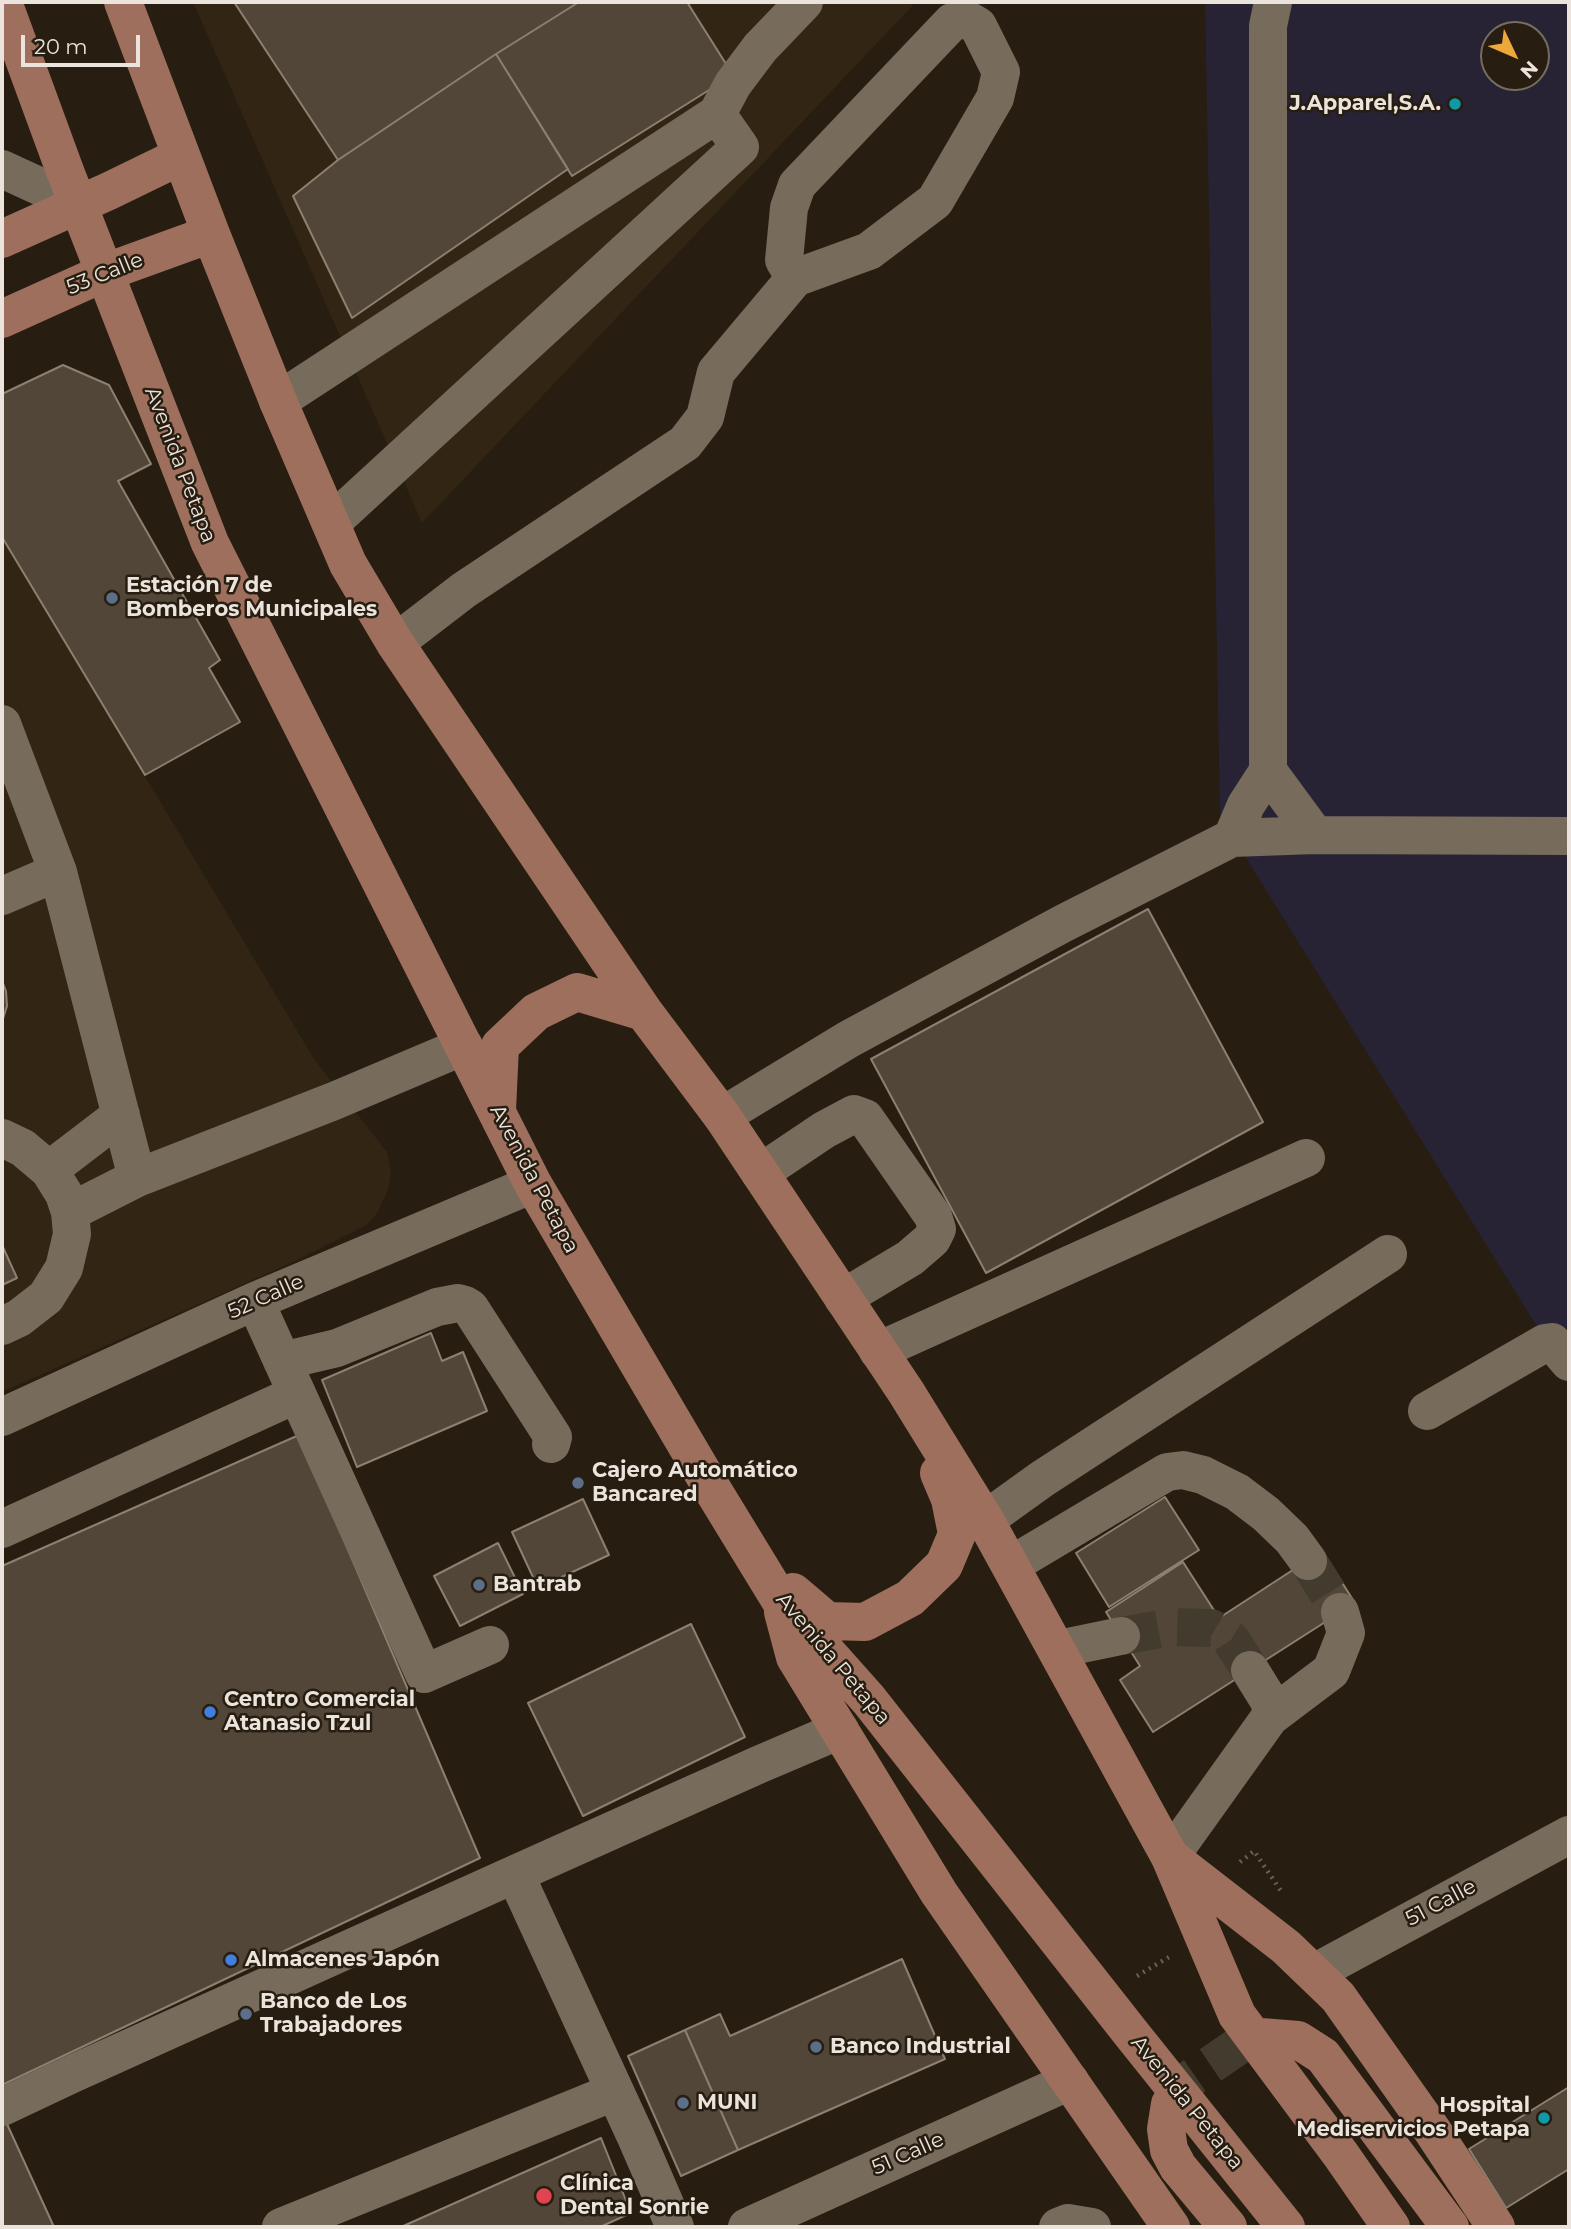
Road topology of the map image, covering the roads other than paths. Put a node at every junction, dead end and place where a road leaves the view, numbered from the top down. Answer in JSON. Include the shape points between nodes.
{"nodes":[{"id":1,"x":3,"y":2,"type":"edge"},
{"id":2,"x":122,"y":2,"type":"edge"},
{"id":3,"x":804,"y":2,"type":"edge"},
{"id":4,"x":1273,"y":2,"type":"edge"},
{"id":5,"x":717,"y":114,"type":"junction"},
{"id":6,"x":181,"y":156,"type":"junction"},
{"id":7,"x":2,"y":169,"type":"edge"},
{"id":8,"x":78,"y":204,"type":"junction"},
{"id":9,"x":211,"y":234,"type":"junction"},
{"id":10,"x":2,"y":239,"type":"edge"},
{"id":11,"x":106,"y":272,"type":"junction"},
{"id":12,"x":794,"y":278,"type":"junction"},
{"id":13,"x":2,"y":319,"type":"edge"},
{"id":14,"x":278,"y":401,"type":"junction"},
{"id":15,"x":331,"y":523,"type":"junction"},
{"id":16,"x":395,"y":643,"type":"junction"},
{"id":17,"x":2,"y":724,"type":"edge"},
{"id":18,"x":1268,"y":771,"type":"junction"},
{"id":19,"x":1315,"y":835,"type":"junction"},
{"id":20,"x":1569,"y":836,"type":"edge"},
{"id":21,"x":1231,"y":838,"type":"junction"},
{"id":22,"x":58,"y":872,"type":"junction"},
{"id":23,"x":2,"y":896,"type":"edge"},
{"id":24,"x":645,"y":1012,"type":"junction"},
{"id":25,"x":464,"y":1046,"type":"junction"},
{"id":26,"x":497,"y":1112,"type":"junction"},
{"id":27,"x":121,"y":1115,"type":"junction"},
{"id":28,"x":722,"y":1116,"type":"junction"},
{"id":29,"x":2,"y":1138,"type":"edge"},
{"id":30,"x":1306,"y":1158,"type":"dead end"},
{"id":31,"x":49,"y":1170,"type":"junction"},
{"id":32,"x":760,"y":1173,"type":"junction"},
{"id":33,"x":137,"y":1178,"type":"junction"},
{"id":34,"x":533,"y":1184,"type":"junction"},
{"id":35,"x":70,"y":1212,"type":"junction"},
{"id":36,"x":1388,"y":1254,"type":"dead end"},
{"id":37,"x":843,"y":1298,"type":"junction"},
{"id":38,"x":255,"y":1301,"type":"junction"},
{"id":39,"x":2,"y":1326,"type":"edge"},
{"id":40,"x":878,"y":1351,"type":"junction"},
{"id":41,"x":1569,"y":1362,"type":"edge"},
{"id":42,"x":289,"y":1377,"type":"junction"},
{"id":43,"x":906,"y":1392,"type":"junction"},
{"id":44,"x":1427,"y":1411,"type":"dead end"},
{"id":45,"x":2,"y":1417,"type":"edge"},
{"id":46,"x":551,"y":1444,"type":"dead end"},
{"id":47,"x":728,"y":1516,"type":"junction"},
{"id":48,"x":985,"y":1520,"type":"junction"},
{"id":49,"x":2,"y":1529,"type":"edge"},
{"id":50,"x":1308,"y":1561,"type":"tunnel mouth"},
{"id":51,"x":1011,"y":1565,"type":"junction"},
{"id":52,"x":780,"y":1600,"type":"junction"},
{"id":53,"x":1340,"y":1612,"type":"tunnel mouth"},
{"id":54,"x":1121,"y":1636,"type":"tunnel mouth"},
{"id":55,"x":490,"y":1644,"type":"dead end"},
{"id":56,"x":1058,"y":1649,"type":"junction"},
{"id":57,"x":1250,"y":1670,"type":"tunnel mouth"},
{"id":58,"x":1270,"y":1717,"type":"junction"},
{"id":59,"x":841,"y":1730,"type":"junction"},
{"id":60,"x":1569,"y":1835,"type":"edge"},
{"id":61,"x":1170,"y":1857,"type":"junction"},
{"id":62,"x":515,"y":1874,"type":"junction"},
{"id":63,"x":1314,"y":1973,"type":"junction"},
{"id":64,"x":1261,"y":2037,"type":"tunnel mouth"},
{"id":65,"x":1070,"y":2081,"type":"junction"},
{"id":66,"x":614,"y":2092,"type":"junction"},
{"id":67,"x":1170,"y":2105,"type":"tunnel mouth"},
{"id":68,"x":2,"y":2108,"type":"edge"},
{"id":69,"x":769,"y":2223,"type":"edge"},
{"id":70,"x":1161,"y":2224,"type":"edge"},
{"id":71,"x":281,"y":2227,"type":"edge"},
{"id":72,"x":675,"y":2227,"type":"edge"},
{"id":73,"x":1058,"y":2227,"type":"edge"},
{"id":74,"x":1092,"y":2227,"type":"edge"},
{"id":75,"x":1228,"y":2227,"type":"edge"},
{"id":76,"x":1286,"y":2227,"type":"edge"},
{"id":77,"x":1391,"y":2227,"type":"edge"},
{"id":78,"x":1450,"y":2227,"type":"edge"},
{"id":79,"x":1496,"y":2227,"type":"edge"}],
"edges":[{"from":1,"to":8,"type":"main road","name":"Avenida Petapa"},
{"from":2,"to":6,"type":"main road"},
{"from":3,"to":5,"type":"street","via":[[760,48]]},
{"from":4,"to":18,"type":"street","via":[[1268,26]]},
{"from":5,"to":14,"type":"street"},
{"from":5,"to":15,"type":"street","via":[[740,147]]},
{"from":6,"to":8,"type":"main road"},
{"from":6,"to":9,"type":"main road"},
{"from":7,"to":8,"type":"street"},
{"from":8,"to":10,"type":"main road"},
{"from":8,"to":11,"type":"main road","name":"Avenida Petapa"},
{"from":9,"to":11,"type":"main road","name":"53 Calle"},
{"from":9,"to":14,"type":"main road"},
{"from":11,"to":13,"type":"main road","name":"53 Calle"},
{"from":11,"to":25,"type":"main road","name":"Avenida Petapa","via":[[210,543]]},
{"from":12,"to":12,"type":"street","via":[[869,251],[935,201],[995,98],[1001,72],[978,26],[966,19],[951,22],[797,185],[789,208],[784,260]]},
{"from":12,"to":16,"type":"street","via":[[716,372],[705,417],[685,443],[464,590]]},
{"from":14,"to":15,"type":"main road"},
{"from":15,"to":16,"type":"main road","via":[[348,564]]},
{"from":16,"to":24,"type":"main road"},
{"from":17,"to":22,"type":"street"},
{"from":18,"to":19,"type":"street"},
{"from":18,"to":21,"type":"street"},
{"from":19,"to":20,"type":"street"},
{"from":19,"to":21,"type":"street"},
{"from":21,"to":28,"type":"street","via":[[849,1039]]},
{"from":22,"to":23,"type":"street"},
{"from":22,"to":27,"type":"street"},
{"from":24,"to":26,"type":"main road","via":[[577,992],[536,1012],[500,1046]]},
{"from":24,"to":28,"type":"main road"},
{"from":25,"to":26,"type":"main road","name":"Avenida Petapa"},
{"from":25,"to":33,"type":"street"},
{"from":26,"to":34,"type":"main road","name":"Avenida Petapa"},
{"from":27,"to":31,"type":"street"},
{"from":27,"to":33,"type":"street"},
{"from":28,"to":32,"type":"main road"},
{"from":29,"to":31,"type":"street","via":[[23,1148]]},
{"from":30,"to":40,"type":"street"},
{"from":31,"to":35,"type":"street"},
{"from":32,"to":37,"type":"main road"},
{"from":32,"to":37,"type":"street","via":[[854,1114],[865,1118],[933,1216],[936,1229],[932,1239],[910,1258]]},
{"from":33,"to":35,"type":"street"},
{"from":34,"to":38,"type":"street","name":"52 Calle"},
{"from":34,"to":47,"type":"main road","name":"Avenida Petapa"},
{"from":35,"to":39,"type":"street","via":[[72,1234],[64,1268],[46,1297]]},
{"from":36,"to":48,"type":"street"},
{"from":37,"to":40,"type":"main road"},
{"from":38,"to":42,"type":"street"},
{"from":38,"to":45,"type":"street","name":"52 Calle"},
{"from":40,"to":43,"type":"main road"},
{"from":41,"to":44,"type":"street","via":[[1552,1342],[1545,1343]]},
{"from":42,"to":46,"type":"street","via":[[337,1348],[437,1307],[458,1303],[470,1308],[552,1437]]},
{"from":42,"to":49,"type":"street"},
{"from":42,"to":55,"type":"street","via":[[424,1674]]},
{"from":43,"to":47,"type":"main road","via":[[950,1499],[957,1534],[944,1565],[910,1598],[865,1622],[827,1621],[798,1598]]},
{"from":43,"to":48,"type":"main road"},
{"from":47,"to":52,"type":"main road","name":"Avenida Petapa"},
{"from":48,"to":51,"type":"main road"},
{"from":50,"to":51,"type":"street","via":[[1292,1539],[1237,1492],[1183,1470],[1167,1472]]},
{"from":51,"to":56,"type":"main road"},
{"from":52,"to":59,"type":"main road","via":[[795,1657]]},
{"from":52,"to":76,"type":"main road","name":"Avenida Petapa","via":[[869,1700]]},
{"from":53,"to":58,"type":"street","via":[[1346,1633],[1331,1671]]},
{"from":54,"to":56,"type":"street"},
{"from":56,"to":61,"type":"main road"},
{"from":57,"to":58,"type":"street","via":[[1271,1704]]},
{"from":58,"to":61,"type":"street"},
{"from":59,"to":62,"type":"street"},
{"from":59,"to":65,"type":"main road","via":[[939,1893]]},
{"from":60,"to":63,"type":"street","name":"51 Calle"},
{"from":61,"to":63,"type":"main road"},
{"from":61,"to":77,"type":"main road","via":[[1237,2015]]},
{"from":62,"to":66,"type":"street"},
{"from":62,"to":68,"type":"street"},
{"from":63,"to":79,"type":"main road","via":[[1338,1997]]},
{"from":64,"to":78,"type":"main road","via":[[1298,2040],[1323,2056]]},
{"from":65,"to":69,"type":"street","name":"51 Calle"},
{"from":65,"to":70,"type":"main road"},
{"from":66,"to":71,"type":"street"},
{"from":66,"to":72,"type":"street"},
{"from":67,"to":75,"type":"main road","via":[[1169,2150],[1178,2168]]},
{"from":73,"to":74,"type":"street","via":[[1068,2223]]}]}
